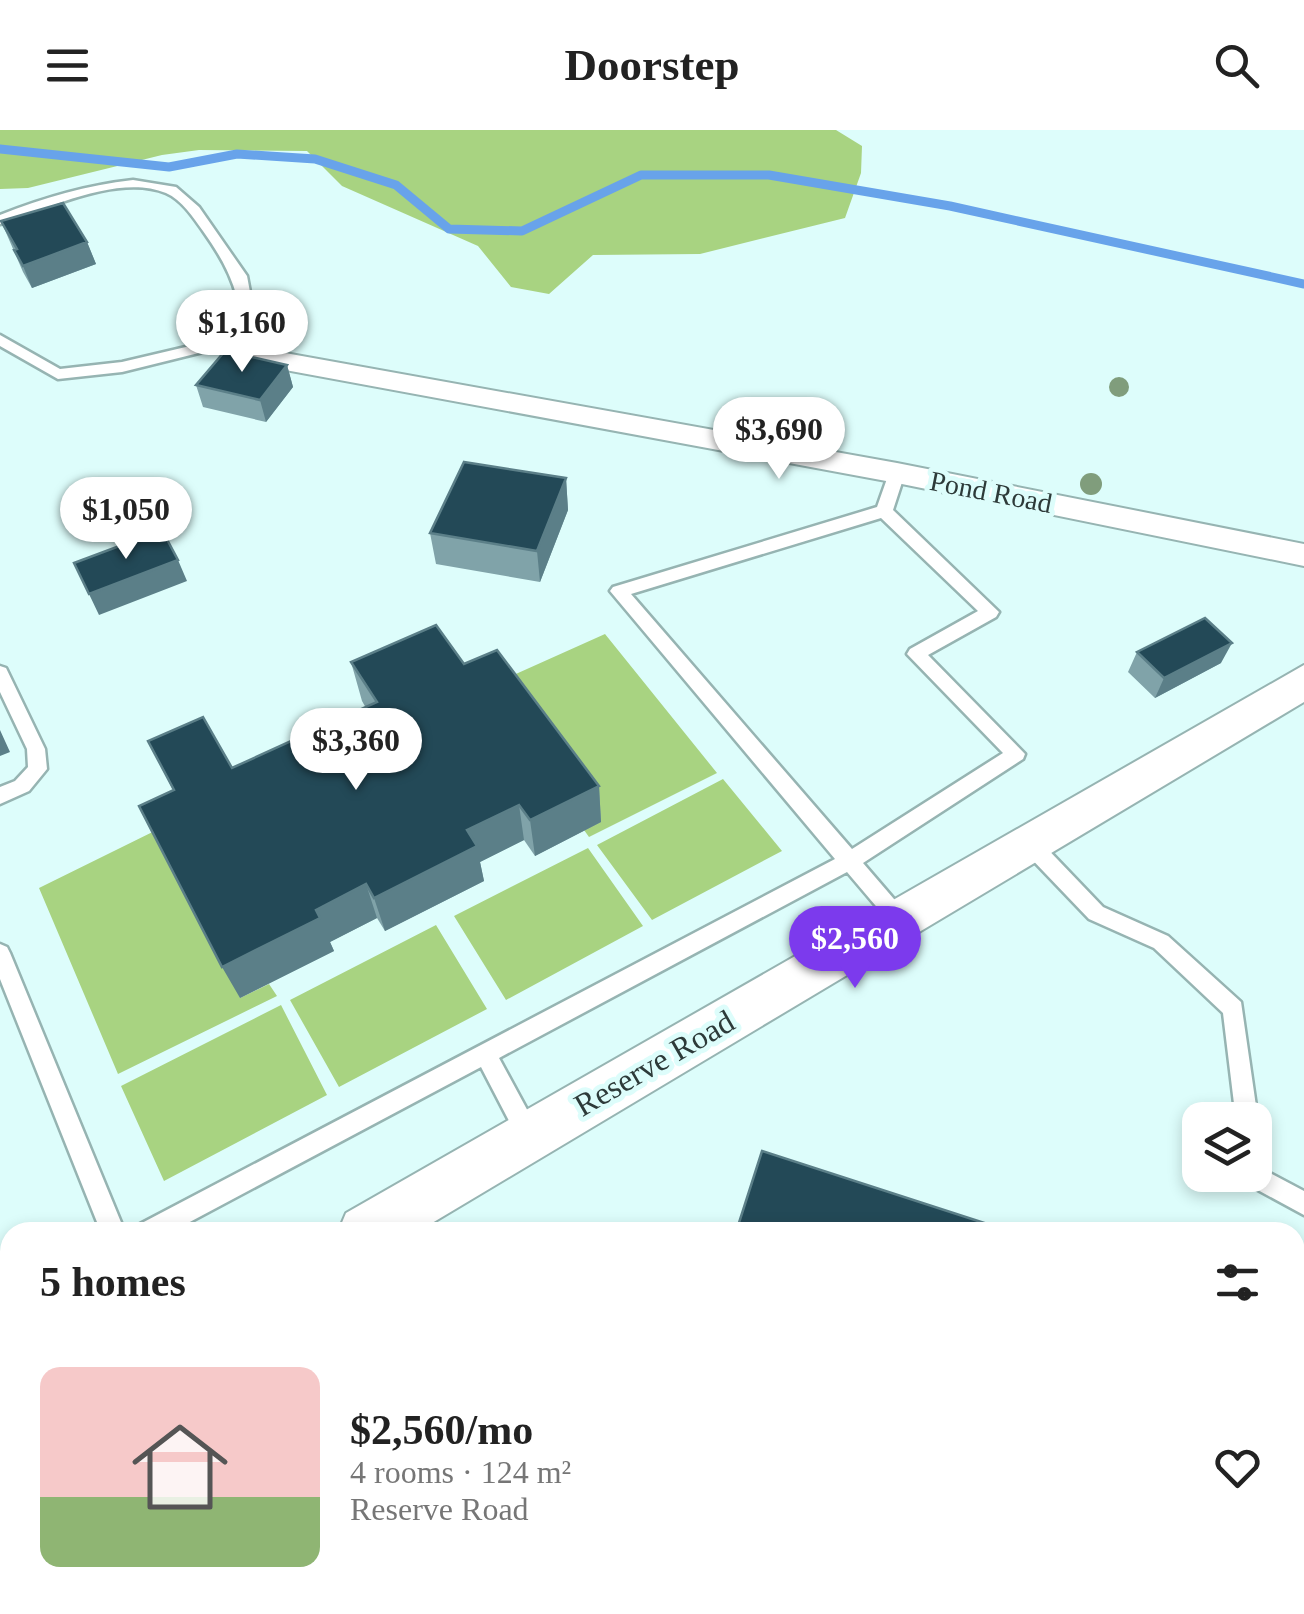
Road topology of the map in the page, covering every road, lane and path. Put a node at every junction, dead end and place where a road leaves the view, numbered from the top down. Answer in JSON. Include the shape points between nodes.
{"nodes":[{"id":1,"x":0,"y":220,"type":"edge"},
{"id":2,"x":0,"y":340,"type":"edge"},
{"id":3,"x":229,"y":341,"type":"junction"},
{"id":4,"x":264,"y":358,"type":"joint"},
{"id":5,"x":897,"y":473,"type":"junction"},
{"id":6,"x":884,"y":511,"type":"junction"},
{"id":7,"x":1304,"y":554,"type":"edge"},
{"id":8,"x":0,"y":673,"type":"edge"},
{"id":9,"x":1304,"y":681,"type":"edge"},
{"id":10,"x":0,"y":796,"type":"edge"},
{"id":11,"x":1029,"y":843,"type":"junction"},
{"id":12,"x":851,"y":860,"type":"junction"},
{"id":13,"x":899,"y":919,"type":"junction"},
{"id":14,"x":0,"y":953,"type":"edge"},
{"id":15,"x":485,"y":1054,"type":"junction"},
{"id":16,"x":1244,"y":1102,"type":"edge"},
{"id":17,"x":529,"y":1137,"type":"junction"},
{"id":18,"x":1272,"y":1186,"type":"edge"},
{"id":19,"x":1304,"y":1204,"type":"edge"},
{"id":20,"x":109,"y":1222,"type":"edge"},
{"id":21,"x":167,"y":1222,"type":"edge"},
{"id":22,"x":383,"y":1222,"type":"edge"}],
"edges":[{"from":1,"to":3,"type":"lane","via":[[107,188],[169,189],[190,202],[244,279],[249,324]]},
{"from":2,"to":3,"type":"lane","via":[[58,374],[122,367]]},
{"from":3,"to":4,"type":"lane"},
{"from":4,"to":5,"type":"street","name":"Pond Road"},
{"from":5,"to":6,"type":"lane"},
{"from":5,"to":7,"type":"street","name":"Pond Road"},
{"from":6,"to":12,"type":"lane","via":[[990,612],[916,654],[1016,754]]},
{"from":6,"to":12,"type":"lane","via":[[618,591]]},
{"from":8,"to":10,"type":"lane","via":[[36,748],[38,769]]},
{"from":9,"to":11,"type":"street","name":"Reserve Road"},
{"from":11,"to":13,"type":"street","name":"Reserve Road"},
{"from":11,"to":16,"type":"lane","via":[[1096,913],[1160,942],[1233,1008]]},
{"from":12,"to":13,"type":"lane"},
{"from":12,"to":15,"type":"lane"},
{"from":13,"to":17,"type":"street","name":"Reserve Road"},
{"from":14,"to":20,"type":"lane"},
{"from":15,"to":17,"type":"lane"},
{"from":15,"to":21,"type":"lane"},
{"from":17,"to":22,"type":"street","name":"Reserve Road"},
{"from":18,"to":19,"type":"lane"}]}
